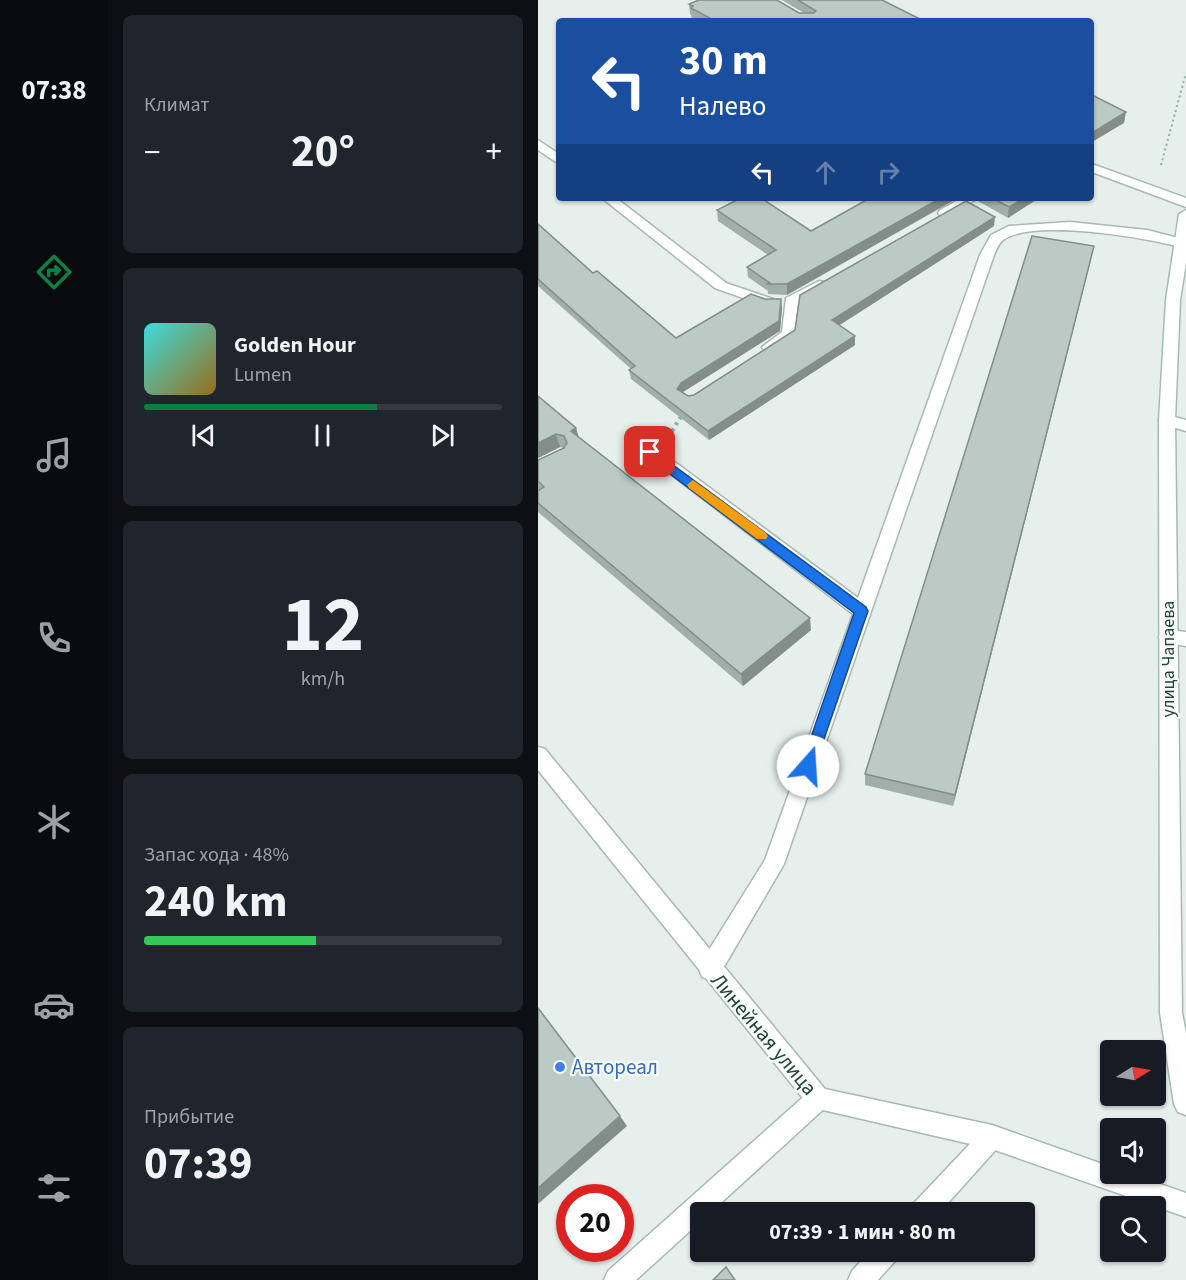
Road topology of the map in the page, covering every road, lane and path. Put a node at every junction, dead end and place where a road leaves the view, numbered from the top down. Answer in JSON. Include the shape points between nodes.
{"nodes":[{"id":1,"x":1186,"y":73,"type":"edge"},
{"id":2,"x":538,"y":144,"type":"edge"},
{"id":3,"x":556,"y":158,"type":"edge"},
{"id":4,"x":1094,"y":169,"type":"edge"},
{"id":5,"x":1159,"y":193,"type":"junction"},
{"id":6,"x":612,"y":201,"type":"edge"},
{"id":7,"x":970,"y":203,"type":"edge"},
{"id":8,"x":1186,"y":203,"type":"edge"},
{"id":9,"x":1186,"y":214,"type":"edge"},
{"id":10,"x":994,"y":218,"type":"edge"},
{"id":11,"x":934,"y":220,"type":"edge"},
{"id":12,"x":1014,"y":229,"type":"junction"},
{"id":13,"x":1181,"y":243,"type":"junction"},
{"id":14,"x":832,"y":278,"type":"edge"},
{"id":15,"x":791,"y":301,"type":"junction"},
{"id":16,"x":759,"y":353,"type":"edge"},
{"id":17,"x":1167,"y":420,"type":"junction"},
{"id":18,"x":1186,"y":426,"type":"edge"},
{"id":19,"x":650,"y":452,"type":"dead end"},
{"id":20,"x":862,"y":611,"type":"junction"},
{"id":21,"x":1177,"y":638,"type":"edge"},
{"id":22,"x":538,"y":755,"type":"edge"},
{"id":23,"x":709,"y":969,"type":"junction"},
{"id":24,"x":818,"y":1100,"type":"junction"},
{"id":25,"x":1186,"y":1104,"type":"edge"},
{"id":26,"x":992,"y":1137,"type":"junction"},
{"id":27,"x":932,"y":1202,"type":"edge"},
{"id":28,"x":1186,"y":1205,"type":"edge"},
{"id":29,"x":877,"y":1262,"type":"edge"},
{"id":30,"x":616,"y":1280,"type":"edge"},
{"id":31,"x":861,"y":1280,"type":"edge"}],
"edges":[{"from":1,"to":5,"type":"path","via":[[1159,175]]},
{"from":2,"to":3,"type":"street"},
{"from":4,"to":5,"type":"street"},
{"from":5,"to":8,"type":"street"},
{"from":6,"to":15,"type":"street","via":[[720,285],[771,303]]},
{"from":7,"to":11,"type":"street"},
{"from":9,"to":13,"type":"street","name":"улица Чапаева"},
{"from":10,"to":12,"type":"street"},
{"from":12,"to":13,"type":"street","via":[[1070,226],[1147,234]]},
{"from":12,"to":20,"type":"street","via":[[996,238],[987,255]]},
{"from":13,"to":17,"type":"street","name":"улица Чапаева","via":[[1173,300]]},
{"from":14,"to":15,"type":"street"},
{"from":15,"to":16,"type":"street","via":[[789,334]]},
{"from":17,"to":18,"type":"street"},
{"from":17,"to":21,"type":"street","name":"улица Чапаева"},
{"from":19,"to":20,"type":"street"},
{"from":20,"to":23,"type":"street","via":[[774,864]]},
{"from":21,"to":25,"type":"street","name":"улица Чапаева","via":[[1171,1013]]},
{"from":22,"to":23,"type":"street","name":"Линейная улица"},
{"from":23,"to":24,"type":"street","name":"Линейная улица"},
{"from":24,"to":26,"type":"street","name":"Линейная улица"},
{"from":24,"to":30,"type":"street"},
{"from":26,"to":27,"type":"street"},
{"from":26,"to":28,"type":"street","name":"Линейная улица"},
{"from":29,"to":31,"type":"street"}]}
